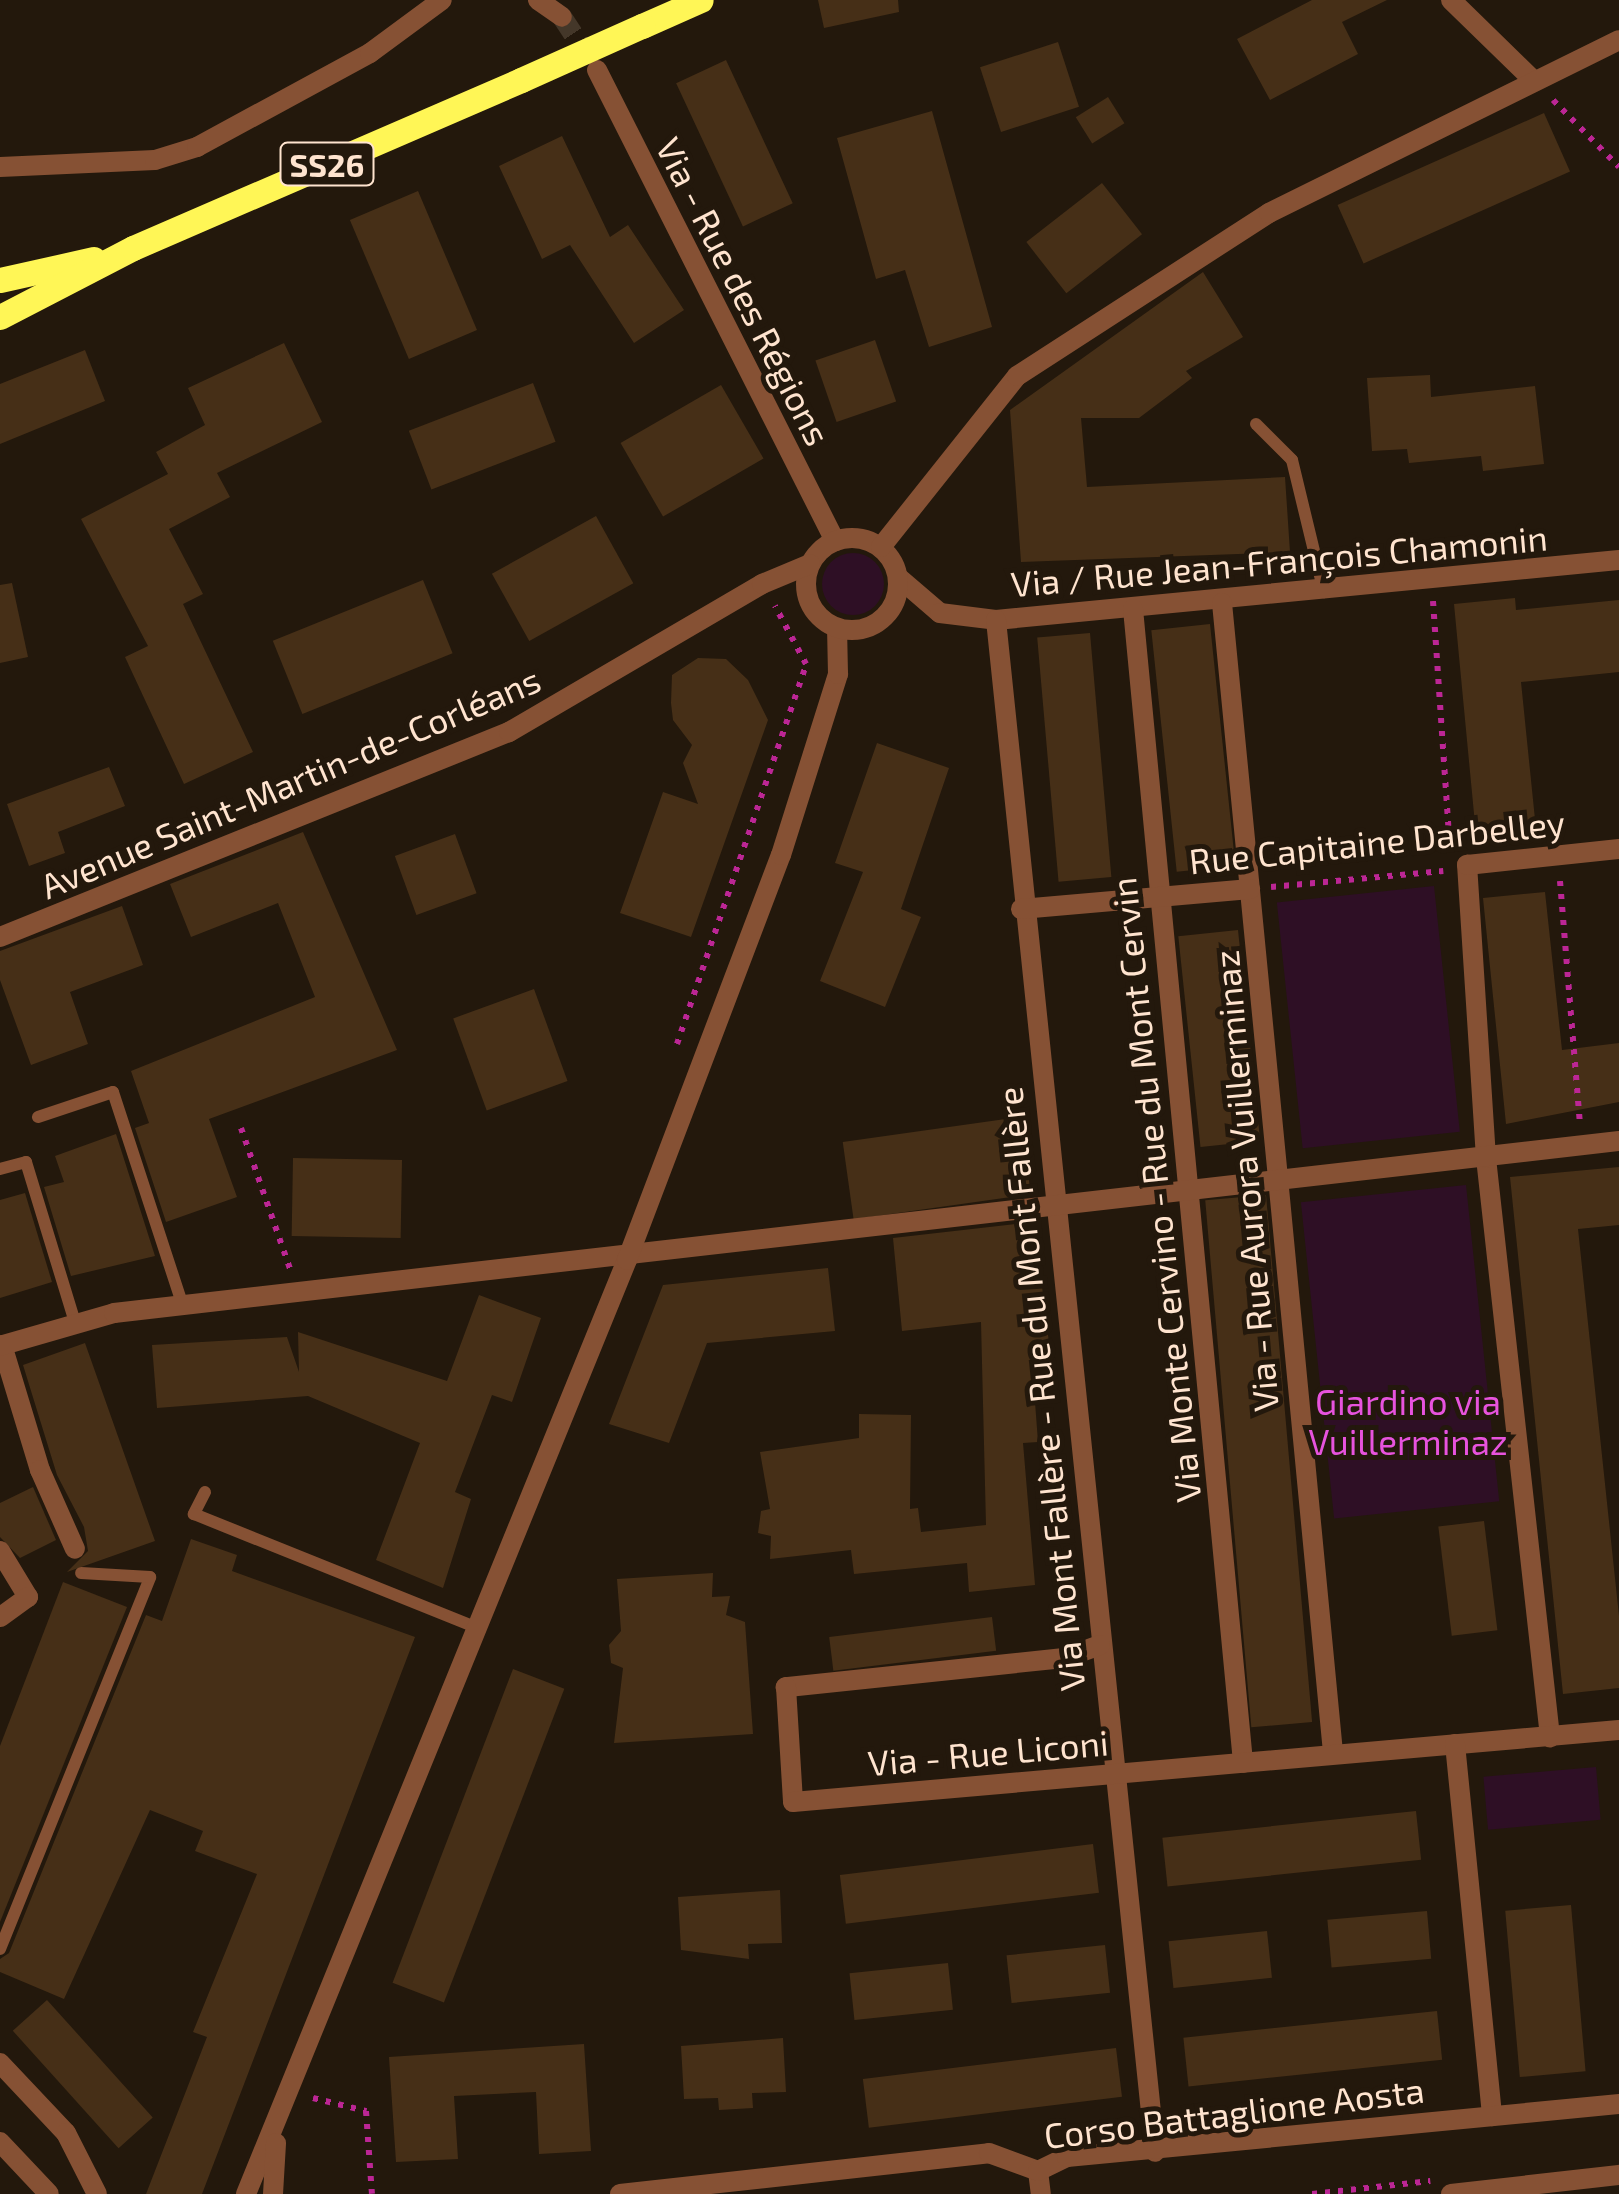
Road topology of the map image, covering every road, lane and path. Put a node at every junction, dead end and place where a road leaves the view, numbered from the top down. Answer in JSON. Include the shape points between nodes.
{"nodes":[{"id":1,"x":442,"y":0,"type":"edge"},
{"id":2,"x":538,"y":0,"type":"edge"},
{"id":3,"x":702,"y":0,"type":"edge"},
{"id":4,"x":1451,"y":0,"type":"edge"},
{"id":5,"x":562,"y":17,"type":"tunnel mouth"},
{"id":6,"x":1619,"y":40,"type":"edge"},
{"id":7,"x":597,"y":70,"type":"tunnel mouth"},
{"id":8,"x":1532,"y":79,"type":"junction"},
{"id":9,"x":0,"y":167,"type":"edge"},
{"id":10,"x":1619,"y":167,"type":"edge"},
{"id":11,"x":133,"y":248,"type":"junction"},
{"id":12,"x":0,"y":280,"type":"edge"},
{"id":13,"x":0,"y":318,"type":"edge"},
{"id":14,"x":1256,"y":424,"type":"dead end"},
{"id":15,"x":835,"y":541,"type":"junction"},
{"id":16,"x":881,"y":547,"type":"junction"},
{"id":17,"x":1619,"y":560,"type":"edge"},
{"id":18,"x":810,"y":564,"type":"junction"},
{"id":19,"x":898,"y":577,"type":"junction"},
{"id":20,"x":762,"y":584,"type":"junction"},
{"id":21,"x":1324,"y":592,"type":"junction"},
{"id":22,"x":1222,"y":603,"type":"junction"},
{"id":23,"x":1133,"y":610,"type":"junction"},
{"id":24,"x":996,"y":620,"type":"junction"},
{"id":25,"x":836,"y":628,"type":"junction"},
{"id":26,"x":1619,"y":849,"type":"edge"},
{"id":27,"x":1558,"y":855,"type":"junction"},
{"id":28,"x":1467,"y":865,"type":"junction"},
{"id":29,"x":1250,"y":889,"type":"junction"},
{"id":30,"x":1159,"y":896,"type":"junction"},
{"id":31,"x":1021,"y":908,"type":"junction"},
{"id":32,"x":0,"y":937,"type":"edge"},
{"id":33,"x":672,"y":1059,"type":"dead end"},
{"id":34,"x":38,"y":1117,"type":"dead end"},
{"id":35,"x":242,"y":1128,"type":"dead end"},
{"id":36,"x":1619,"y":1141,"type":"edge"},
{"id":37,"x":1582,"y":1146,"type":"junction"},
{"id":38,"x":1486,"y":1158,"type":"junction"},
{"id":39,"x":0,"y":1168,"type":"edge"},
{"id":40,"x":1278,"y":1178,"type":"junction"},
{"id":41,"x":1189,"y":1189,"type":"junction"},
{"id":42,"x":1055,"y":1210,"type":"junction"},
{"id":43,"x":626,"y":1260,"type":"junction"},
{"id":44,"x":298,"y":1294,"type":"junction"},
{"id":45,"x":183,"y":1306,"type":"junction"},
{"id":46,"x":75,"y":1322,"type":"junction"},
{"id":47,"x":1,"y":1346,"type":"edge"},
{"id":48,"x":205,"y":1492,"type":"dead end"},
{"id":49,"x":75,"y":1549,"type":"dead end"},
{"id":50,"x":0,"y":1552,"type":"edge"},
{"id":51,"x":81,"y":1574,"type":"dead end"},
{"id":52,"x":0,"y":1617,"type":"edge"},
{"id":53,"x":476,"y":1628,"type":"junction"},
{"id":54,"x":1100,"y":1645,"type":"junction"},
{"id":55,"x":1619,"y":1730,"type":"edge"},
{"id":56,"x":1550,"y":1738,"type":"junction"},
{"id":57,"x":1455,"y":1744,"type":"junction"},
{"id":58,"x":1333,"y":1752,"type":"junction"},
{"id":59,"x":1243,"y":1764,"type":"junction"},
{"id":60,"x":1113,"y":1772,"type":"junction"},
{"id":61,"x":330,"y":1934,"type":"dead end"},
{"id":62,"x":350,"y":1944,"type":"junction"},
{"id":63,"x":0,"y":1949,"type":"edge"},
{"id":64,"x":0,"y":2063,"type":"edge"},
{"id":65,"x":304,"y":2096,"type":"dead end"},
{"id":66,"x":1619,"y":2104,"type":"edge"},
{"id":67,"x":1492,"y":2116,"type":"junction"},
{"id":68,"x":278,"y":2126,"type":"junction"},
{"id":69,"x":0,"y":2142,"type":"edge"},
{"id":70,"x":1155,"y":2152,"type":"junction"},
{"id":71,"x":1038,"y":2171,"type":"junction"},
{"id":72,"x":1619,"y":2175,"type":"edge"},
{"id":73,"x":50,"y":2194,"type":"edge"},
{"id":74,"x":97,"y":2194,"type":"edge"},
{"id":75,"x":246,"y":2194,"type":"edge"},
{"id":76,"x":273,"y":2194,"type":"edge"},
{"id":77,"x":372,"y":2194,"type":"edge"},
{"id":78,"x":620,"y":2194,"type":"edge"},
{"id":79,"x":1041,"y":2194,"type":"edge"},
{"id":80,"x":1450,"y":2194,"type":"edge"}],
"edges":[{"from":1,"to":9,"type":"street","via":[[370,53],[197,147],[155,160]]},
{"from":2,"to":5,"type":"street"},
{"from":3,"to":11,"type":"main road","number":"SS26","bridge":true},
{"from":4,"to":8,"type":"street"},
{"from":6,"to":8,"type":"street"},
{"from":7,"to":15,"type":"street","name":"Via - Rue des Régions"},
{"from":8,"to":10,"type":"path"},
{"from":8,"to":16,"type":"street","via":[[1269,213],[1017,376]]},
{"from":11,"to":12,"type":"main road"},
{"from":11,"to":13,"type":"main road"},
{"from":14,"to":21,"type":"lane","via":[[1292,460]]},
{"from":15,"to":16,"type":"street","via":[[858,537]]},
{"from":15,"to":18,"type":"street"},
{"from":16,"to":19,"type":"street"},
{"from":17,"to":21,"type":"street","name":"Via / Rue Jean-François Chamonin"},
{"from":18,"to":20,"type":"street","name":"Avenue Saint-Martin-de-Corléans"},
{"from":18,"to":25,"type":"street","via":[[809,601]]},
{"from":19,"to":24,"type":"street","name":"Via / Rue Jean-François Chamonin","via":[[940,613]]},
{"from":19,"to":25,"type":"street","via":[[895,602],[878,622]]},
{"from":20,"to":32,"type":"street","name":"Avenue Saint-Martin-de-Corléans","via":[[510,732]]},
{"from":20,"to":33,"type":"path","via":[[806,664]]},
{"from":21,"to":22,"type":"street","name":"Via / Rue Jean-François Chamonin"},
{"from":22,"to":23,"type":"street","name":"Via / Rue Jean-François Chamonin"},
{"from":22,"to":29,"type":"street","name":"Via - Rue Aurora Vuillerminaz"},
{"from":23,"to":24,"type":"street","name":"Via / Rue Jean-François Chamonin"},
{"from":23,"to":30,"type":"street","name":"Via Monte Cervino - Rue du Mont Cervin"},
{"from":24,"to":31,"type":"street","name":"Via Mont Fallère - Rue du Mont Fallère"},
{"from":25,"to":43,"type":"street","via":[[838,674],[820,740]]},
{"from":26,"to":27,"type":"street","name":"Rue Capitaine Darbelley"},
{"from":27,"to":28,"type":"street","name":"Rue Capitaine Darbelley"},
{"from":27,"to":37,"type":"path"},
{"from":28,"to":29,"type":"path","name":"Rue Capitaine Darbelley"},
{"from":28,"to":38,"type":"street"},
{"from":29,"to":30,"type":"street","name":"Rue Capitaine Darbelley"},
{"from":29,"to":40,"type":"street","name":"Via - Rue Aurora Vuillerminaz"},
{"from":30,"to":31,"type":"street","name":"Rue Capitaine Darbelley"},
{"from":30,"to":41,"type":"street","name":"Via Monte Cervino - Rue du Mont Cervin"},
{"from":31,"to":42,"type":"street","name":"Via Mont Fallère - Rue du Mont Fallère"},
{"from":34,"to":45,"type":"lane","via":[[114,1092]]},
{"from":35,"to":44,"type":"path"},
{"from":36,"to":37,"type":"street"},
{"from":37,"to":38,"type":"street"},
{"from":38,"to":40,"type":"street"},
{"from":38,"to":56,"type":"street"},
{"from":39,"to":46,"type":"lane","via":[[26,1162]]},
{"from":40,"to":41,"type":"street"},
{"from":40,"to":58,"type":"street","name":"Via - Rue Aurora Vuillerminaz"},
{"from":41,"to":42,"type":"street"},
{"from":41,"to":59,"type":"street","name":"Via Monte Cervino - Rue du Mont Cervin"},
{"from":42,"to":43,"type":"street"},
{"from":42,"to":54,"type":"street","name":"Via Mont Fallère - Rue du Mont Fallère"},
{"from":43,"to":44,"type":"street"},
{"from":43,"to":53,"type":"street"},
{"from":44,"to":45,"type":"street"},
{"from":45,"to":46,"type":"street"},
{"from":46,"to":47,"type":"street"},
{"from":47,"to":49,"type":"street","via":[[40,1470]]},
{"from":48,"to":53,"type":"lane","via":[[194,1514]]},
{"from":50,"to":52,"type":"street","via":[[28,1597]]},
{"from":51,"to":63,"type":"lane","via":[[150,1578]]},
{"from":53,"to":62,"type":"street"},
{"from":54,"to":60,"type":"street","name":"Via Mont Fallère - Rue du Mont Fallère"},
{"from":54,"to":60,"type":"street","name":"Via - Rue Liconi","via":[[1064,1658],[786,1687],[793,1802]]},
{"from":55,"to":56,"type":"street","name":"Via - Rue Liconi"},
{"from":56,"to":57,"type":"street","name":"Via - Rue Liconi"},
{"from":57,"to":58,"type":"street","name":"Via - Rue Liconi"},
{"from":57,"to":67,"type":"street"},
{"from":58,"to":59,"type":"street","name":"Via - Rue Liconi"},
{"from":59,"to":60,"type":"street","name":"Via - Rue Liconi"},
{"from":60,"to":70,"type":"street","name":"Via Mont Fallère - Rue du Mont Fallère"},
{"from":61,"to":62,"type":"street"},
{"from":62,"to":68,"type":"street"},
{"from":64,"to":74,"type":"street","via":[[66,2133]]},
{"from":65,"to":77,"type":"path","via":[[366,2112]]},
{"from":66,"to":67,"type":"street","name":"Corso Battaglione Aosta"},
{"from":67,"to":70,"type":"street","name":"Corso Battaglione Aosta"},
{"from":68,"to":75,"type":"street"},
{"from":68,"to":76,"type":"street"},
{"from":69,"to":73,"type":"street"},
{"from":70,"to":71,"type":"street","name":"Corso Battaglione Aosta","via":[[1067,2157]]},
{"from":71,"to":78,"type":"street","name":"Corso Battaglione Aosta","via":[[988,2153]]},
{"from":71,"to":79,"type":"street"},
{"from":72,"to":80,"type":"street"}]}
